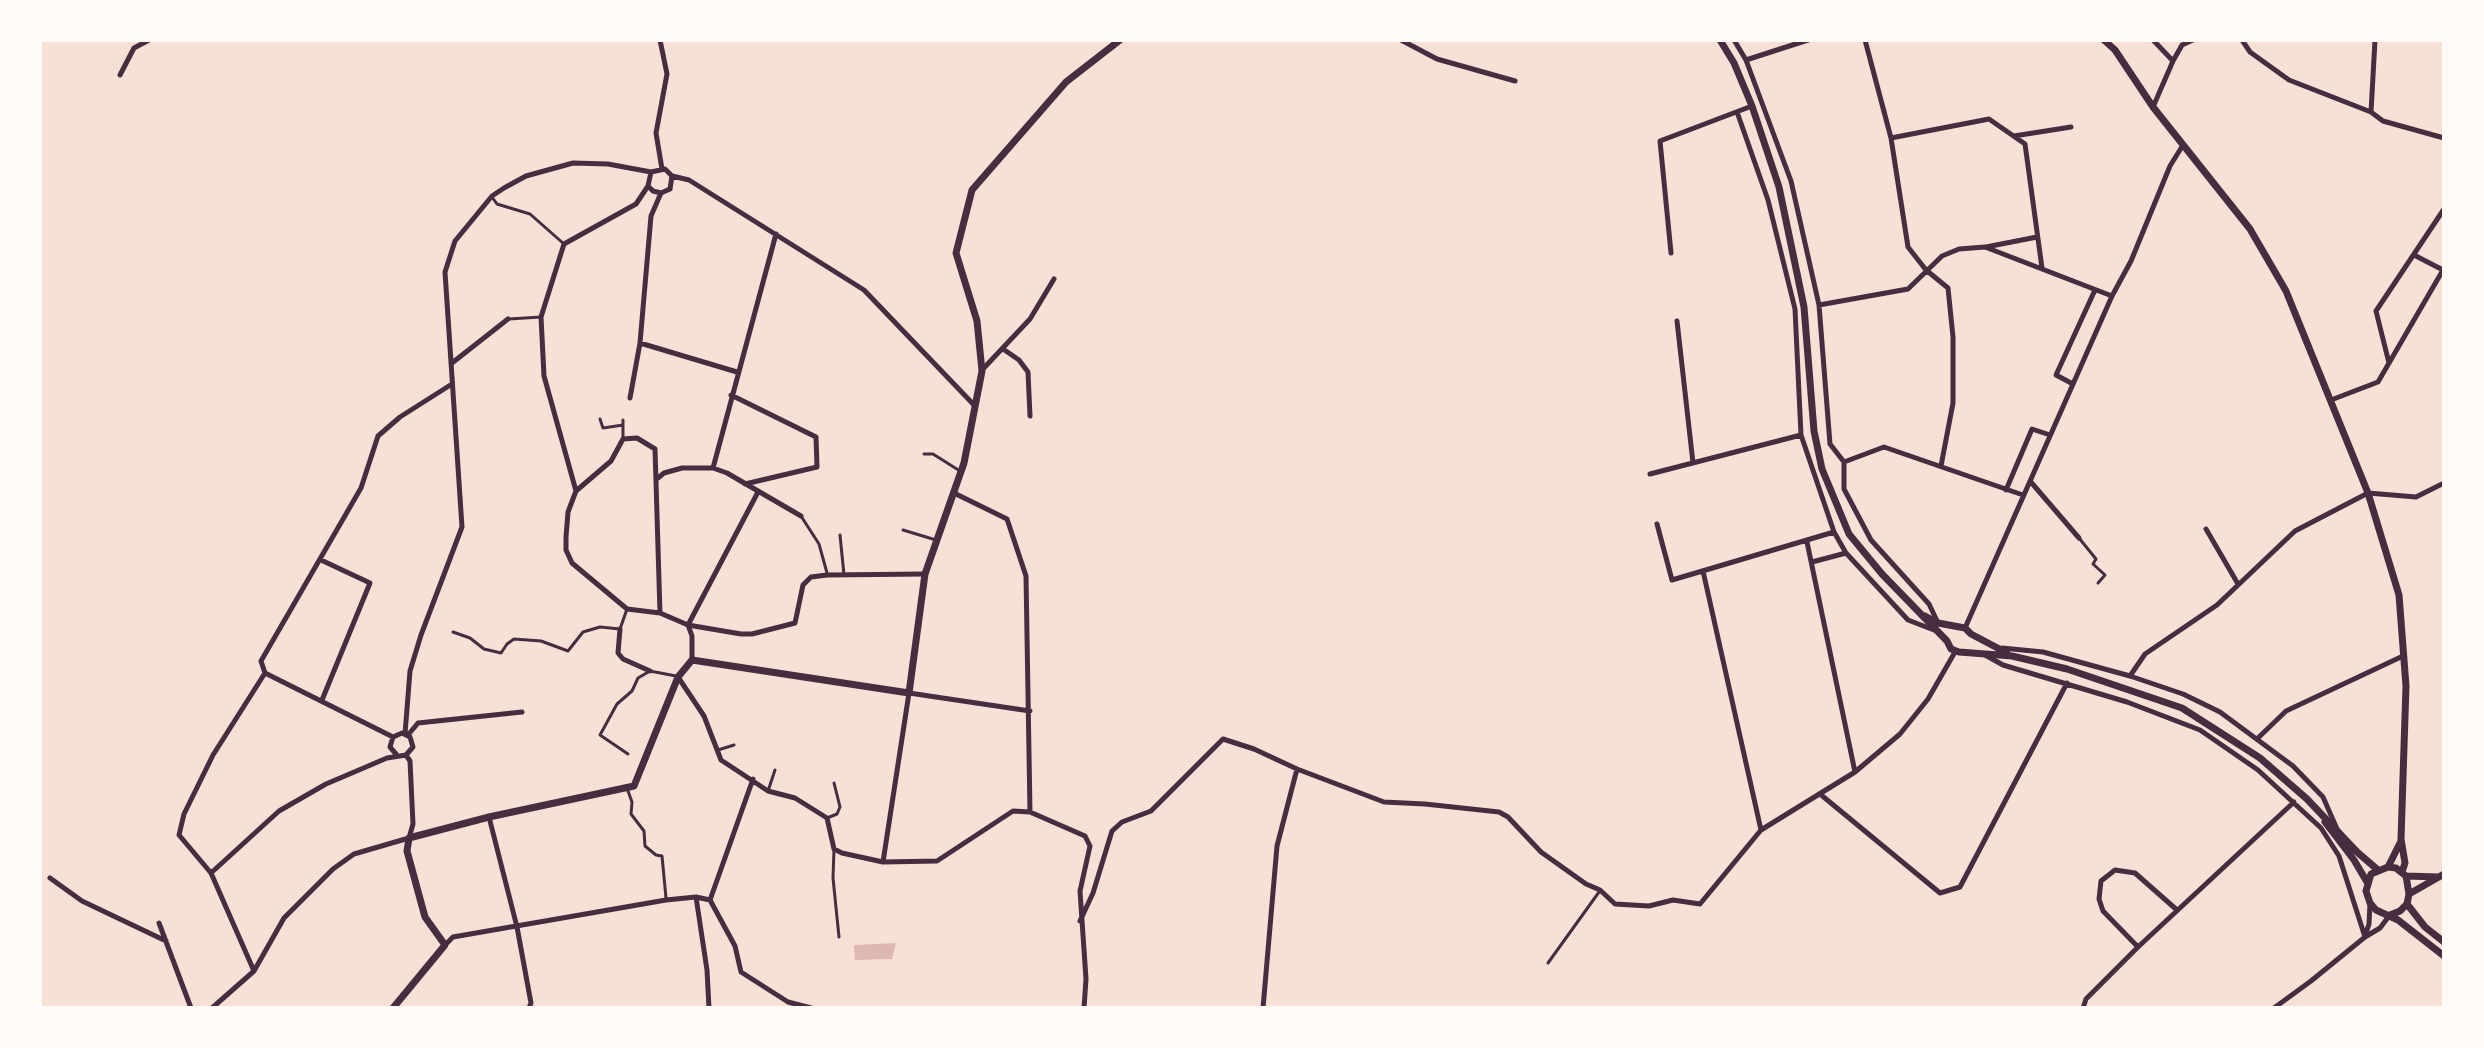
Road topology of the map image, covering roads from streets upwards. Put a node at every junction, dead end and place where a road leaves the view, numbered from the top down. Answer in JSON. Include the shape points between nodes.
{"nodes":[{"id":1,"x":149,"y":40,"type":"edge"},
{"id":2,"x":660,"y":40,"type":"edge"},
{"id":3,"x":1120,"y":40,"type":"edge"},
{"id":4,"x":1401,"y":40,"type":"edge"},
{"id":5,"x":1720,"y":40,"type":"edge"},
{"id":6,"x":1734,"y":40,"type":"edge"},
{"id":7,"x":1808,"y":40,"type":"edge"},
{"id":8,"x":1865,"y":40,"type":"edge"},
{"id":9,"x":2104,"y":40,"type":"edge"},
{"id":10,"x":2153,"y":40,"type":"edge"},
{"id":11,"x":2193,"y":40,"type":"edge"},
{"id":12,"x":2242,"y":40,"type":"edge"},
{"id":13,"x":2375,"y":40,"type":"edge"},
{"id":14,"x":1746,"y":60,"type":"junction"},
{"id":15,"x":2173,"y":61,"type":"junction"},
{"id":16,"x":120,"y":75,"type":"dead end"},
{"id":17,"x":1515,"y":81,"type":"dead end"},
{"id":18,"x":1752,"y":106,"type":"junction"},
{"id":19,"x":2153,"y":107,"type":"junction"},
{"id":20,"x":1737,"y":112,"type":"junction"},
{"id":21,"x":2371,"y":112,"type":"junction"},
{"id":22,"x":2071,"y":127,"type":"dead end"},
{"id":23,"x":2014,"y":136,"type":"junction"},
{"id":24,"x":1891,"y":138,"type":"junction"},
{"id":25,"x":2444,"y":138,"type":"edge"},
{"id":26,"x":2183,"y":145,"type":"junction"},
{"id":27,"x":662,"y":169,"type":"junction"},
{"id":28,"x":651,"y":172,"type":"junction"},
{"id":29,"x":672,"y":176,"type":"junction"},
{"id":30,"x":648,"y":186,"type":"junction"},
{"id":31,"x":661,"y":193,"type":"junction"},
{"id":32,"x":2444,"y":209,"type":"edge"},
{"id":33,"x":776,"y":234,"type":"junction"},
{"id":34,"x":2037,"y":237,"type":"junction"},
{"id":35,"x":1985,"y":247,"type":"junction"},
{"id":36,"x":1671,"y":253,"type":"dead end"},
{"id":37,"x":2414,"y":255,"type":"junction"},
{"id":38,"x":2043,"y":269,"type":"junction"},
{"id":39,"x":1926,"y":270,"type":"junction"},
{"id":40,"x":2443,"y":271,"type":"edge"},
{"id":41,"x":1054,"y":279,"type":"dead end"},
{"id":42,"x":2095,"y":290,"type":"junction"},
{"id":43,"x":2112,"y":296,"type":"junction"},
{"id":44,"x":1819,"y":305,"type":"junction"},
{"id":45,"x":508,"y":319,"type":"road end"},
{"id":46,"x":1677,"y":321,"type":"dead end"},
{"id":47,"x":640,"y":343,"type":"junction"},
{"id":48,"x":1003,"y":349,"type":"junction"},
{"id":49,"x":452,"y":364,"type":"junction"},
{"id":50,"x":2389,"y":364,"type":"junction"},
{"id":51,"x":982,"y":371,"type":"junction"},
{"id":52,"x":737,"y":372,"type":"junction"},
{"id":53,"x":453,"y":384,"type":"junction"},
{"id":54,"x":2073,"y":384,"type":"junction"},
{"id":55,"x":731,"y":395,"type":"junction"},
{"id":56,"x":630,"y":398,"type":"dead end"},
{"id":57,"x":2331,"y":400,"type":"junction"},
{"id":58,"x":975,"y":407,"type":"junction"},
{"id":59,"x":1030,"y":416,"type":"dead end"},
{"id":60,"x":1801,"y":435,"type":"junction"},
{"id":61,"x":2050,"y":435,"type":"junction"},
{"id":62,"x":1844,"y":462,"type":"junction"},
{"id":63,"x":1693,"y":463,"type":"junction"},
{"id":64,"x":1941,"y":466,"type":"junction"},
{"id":65,"x":713,"y":468,"type":"junction"},
{"id":66,"x":1650,"y":474,"type":"dead end"},
{"id":67,"x":658,"y":478,"type":"junction"},
{"id":68,"x":2030,"y":481,"type":"junction"},
{"id":69,"x":2444,"y":483,"type":"edge"},
{"id":70,"x":745,"y":484,"type":"junction"},
{"id":71,"x":2006,"y":490,"type":"junction"},
{"id":72,"x":576,"y":491,"type":"junction"},
{"id":73,"x":758,"y":492,"type":"junction"},
{"id":74,"x":954,"y":493,"type":"junction"},
{"id":75,"x":2368,"y":493,"type":"junction"},
{"id":76,"x":2023,"y":495,"type":"junction"},
{"id":77,"x":801,"y":516,"type":"road end"},
{"id":78,"x":1657,"y":524,"type":"dead end"},
{"id":79,"x":2206,"y":529,"type":"dead end"},
{"id":80,"x":1834,"y":532,"type":"junction"},
{"id":81,"x":2079,"y":538,"type":"road end"},
{"id":82,"x":1807,"y":542,"type":"junction"},
{"id":83,"x":1846,"y":553,"type":"junction"},
{"id":84,"x":321,"y":560,"type":"junction"},
{"id":85,"x":1812,"y":562,"type":"junction"},
{"id":86,"x":1703,"y":571,"type":"junction"},
{"id":87,"x":925,"y":574,"type":"junction"},
{"id":88,"x":2238,"y":584,"type":"junction"},
{"id":89,"x":660,"y":613,"type":"junction"},
{"id":90,"x":688,"y":625,"type":"junction"},
{"id":91,"x":1936,"y":626,"type":"junction"},
{"id":92,"x":1954,"y":628,"type":"junction"},
{"id":93,"x":620,"y":629,"type":"road end"},
{"id":94,"x":1968,"y":631,"type":"junction"},
{"id":95,"x":1947,"y":641,"type":"junction"},
{"id":96,"x":1997,"y":648,"type":"junction"},
{"id":97,"x":1959,"y":652,"type":"junction"},
{"id":98,"x":1983,"y":654,"type":"junction"},
{"id":99,"x":2012,"y":656,"type":"junction"},
{"id":100,"x":2403,"y":656,"type":"junction"},
{"id":101,"x":692,"y":660,"type":"junction"},
{"id":102,"x":650,"y":671,"type":"road end"},
{"id":103,"x":265,"y":673,"type":"junction"},
{"id":104,"x":2130,"y":676,"type":"junction"},
{"id":105,"x":678,"y":677,"type":"junction"},
{"id":106,"x":2067,"y":683,"type":"junction"},
{"id":107,"x":909,"y":693,"type":"junction"},
{"id":108,"x":322,"y":700,"type":"junction"},
{"id":109,"x":1030,"y":711,"type":"junction"},
{"id":110,"x":522,"y":712,"type":"dead end"},
{"id":111,"x":406,"y":734,"type":"junction"},
{"id":112,"x":393,"y":737,"type":"junction"},
{"id":113,"x":2258,"y":738,"type":"junction"},
{"id":114,"x":397,"y":755,"type":"junction"},
{"id":115,"x":406,"y":755,"type":"junction"},
{"id":116,"x":1297,"y":769,"type":"junction"},
{"id":117,"x":1855,"y":772,"type":"junction"},
{"id":118,"x":753,"y":779,"type":"junction"},
{"id":119,"x":1820,"y":794,"type":"junction"},
{"id":120,"x":2307,"y":799,"type":"junction"},
{"id":121,"x":2294,"y":802,"type":"junction"},
{"id":122,"x":1030,"y":812,"type":"junction"},
{"id":123,"x":489,"y":817,"type":"junction"},
{"id":124,"x":2321,"y":828,"type":"junction"},
{"id":125,"x":2337,"y":829,"type":"junction"},
{"id":126,"x":1761,"y":830,"type":"junction"},
{"id":127,"x":409,"y":838,"type":"junction"},
{"id":128,"x":2401,"y":839,"type":"junction"},
{"id":129,"x":2342,"y":844,"type":"junction"},
{"id":130,"x":883,"y":862,"type":"junction"},
{"id":131,"x":2388,"y":867,"type":"junction"},
{"id":132,"x":2378,"y":870,"type":"junction"},
{"id":133,"x":211,"y":873,"type":"junction"},
{"id":134,"x":2404,"y":874,"type":"junction"},
{"id":135,"x":2442,"y":875,"type":"edge"},
{"id":136,"x":50,"y":878,"type":"dead end"},
{"id":137,"x":2367,"y":882,"type":"junction"},
{"id":138,"x":2409,"y":894,"type":"junction"},
{"id":139,"x":696,"y":897,"type":"junction"},
{"id":140,"x":710,"y":900,"type":"junction"},
{"id":141,"x":2370,"y":903,"type":"junction"},
{"id":142,"x":2407,"y":904,"type":"junction"},
{"id":143,"x":2177,"y":910,"type":"junction"},
{"id":144,"x":2390,"y":915,"type":"junction"},
{"id":145,"x":1080,"y":921,"type":"junction"},
{"id":146,"x":159,"y":923,"type":"dead end"},
{"id":147,"x":517,"y":927,"type":"junction"},
{"id":148,"x":2365,"y":937,"type":"junction"},
{"id":149,"x":166,"y":941,"type":"junction"},
{"id":150,"x":2444,"y":942,"type":"edge"},
{"id":151,"x":445,"y":945,"type":"junction"},
{"id":152,"x":2138,"y":947,"type":"junction"},
{"id":153,"x":2444,"y":956,"type":"edge"},
{"id":154,"x":254,"y":971,"type":"junction"},
{"id":155,"x":191,"y":1008,"type":"edge"},
{"id":156,"x":212,"y":1008,"type":"edge"},
{"id":157,"x":393,"y":1008,"type":"edge"},
{"id":158,"x":529,"y":1008,"type":"edge"},
{"id":159,"x":709,"y":1008,"type":"edge"},
{"id":160,"x":811,"y":1008,"type":"edge"},
{"id":161,"x":1084,"y":1008,"type":"edge"},
{"id":162,"x":1263,"y":1008,"type":"edge"},
{"id":163,"x":2083,"y":1008,"type":"edge"},
{"id":164,"x":2274,"y":1008,"type":"edge"}],
"edges":[{"from":1,"to":16,"type":"street","via":[[134,48]]},
{"from":2,"to":27,"type":"street","via":[[667,74],[656,133]]},
{"from":3,"to":51,"type":"main road","via":[[1066,82],[972,190],[956,253],[977,321]]},
{"from":4,"to":17,"type":"street","via":[[1437,59]]},
{"from":5,"to":18,"type":"main road"},
{"from":6,"to":14,"type":"street"},
{"from":7,"to":14,"type":"street"},
{"from":8,"to":24,"type":"street"},
{"from":9,"to":19,"type":"main road"},
{"from":10,"to":15,"type":"street"},
{"from":11,"to":15,"type":"street","via":[[2182,45]]},
{"from":12,"to":21,"type":"street","via":[[2289,80]]},
{"from":13,"to":21,"type":"street"},
{"from":14,"to":44,"type":"street","via":[[1791,181]]},
{"from":15,"to":19,"type":"street"},
{"from":18,"to":20,"type":"street"},
{"from":18,"to":91,"type":"main road","via":[[1779,187],[1804,307],[1822,469],[1849,534]]},
{"from":19,"to":26,"type":"main road"},
{"from":20,"to":36,"type":"street","via":[[1660,141]]},
{"from":20,"to":60,"type":"street","via":[[1768,200],[1795,309]]},
{"from":21,"to":25,"type":"street","via":[[2383,121]]},
{"from":22,"to":23,"type":"street"},
{"from":23,"to":24,"type":"street","via":[[1989,119]]},
{"from":23,"to":34,"type":"street","via":[[2025,144]]},
{"from":24,"to":39,"type":"street","via":[[1908,247]]},
{"from":26,"to":43,"type":"street"},
{"from":26,"to":57,"type":"main road","via":[[2250,229],[2286,291]]},
{"from":27,"to":28,"type":"street"},
{"from":27,"to":29,"type":"street"},
{"from":28,"to":30,"type":"street"},
{"from":28,"to":49,"type":"street","via":[[573,163],[526,176],[492,196],[455,241],[445,272]]},
{"from":29,"to":31,"type":"street","via":[[670,189]]},
{"from":29,"to":33,"type":"street","via":[[689,180]]},
{"from":30,"to":31,"type":"street"},
{"from":30,"to":72,"type":"street","via":[[636,204],[564,244],[541,317],[544,376]]},
{"from":31,"to":47,"type":"street","via":[[651,216]]},
{"from":32,"to":37,"type":"street"},
{"from":33,"to":52,"type":"street"},
{"from":33,"to":58,"type":"street","via":[[864,290]]},
{"from":34,"to":35,"type":"street"},
{"from":34,"to":38,"type":"street"},
{"from":35,"to":38,"type":"street"},
{"from":35,"to":39,"type":"street","via":[[1951,251]]},
{"from":37,"to":40,"type":"street"},
{"from":37,"to":50,"type":"street","via":[[2376,311]]},
{"from":38,"to":42,"type":"street"},
{"from":39,"to":44,"type":"street","via":[[1908,289]]},
{"from":39,"to":64,"type":"street","via":[[1948,288],[1953,337],[1953,403]]},
{"from":40,"to":50,"type":"street"},
{"from":41,"to":48,"type":"street","via":[[1030,319]]},
{"from":42,"to":43,"type":"street"},
{"from":42,"to":54,"type":"street","via":[[2056,375]]},
{"from":43,"to":54,"type":"street"},
{"from":44,"to":62,"type":"street","via":[[1830,444]]},
{"from":45,"to":49,"type":"street"},
{"from":46,"to":63,"type":"street"},
{"from":47,"to":52,"type":"street"},
{"from":47,"to":56,"type":"street"},
{"from":48,"to":51,"type":"street"},
{"from":48,"to":59,"type":"street","via":[[1028,372]]},
{"from":49,"to":53,"type":"street"},
{"from":50,"to":57,"type":"street","via":[[2378,382]]},
{"from":51,"to":58,"type":"main road"},
{"from":52,"to":55,"type":"street"},
{"from":53,"to":84,"type":"street","via":[[378,436],[361,488]]},
{"from":53,"to":111,"type":"street","via":[[462,527],[410,671]]},
{"from":54,"to":61,"type":"street"},
{"from":55,"to":65,"type":"street"},
{"from":55,"to":70,"type":"street","via":[[816,437],[817,467]]},
{"from":57,"to":75,"type":"main road"},
{"from":58,"to":74,"type":"main road"},
{"from":60,"to":63,"type":"street"},
{"from":60,"to":80,"type":"street"},
{"from":61,"to":68,"type":"street"},
{"from":61,"to":71,"type":"street","via":[[2032,429]]},
{"from":62,"to":64,"type":"street","via":[[1884,447]]},
{"from":62,"to":91,"type":"street","via":[[1844,489],[1871,540],[1929,604]]},
{"from":63,"to":66,"type":"street"},
{"from":64,"to":71,"type":"street"},
{"from":65,"to":67,"type":"street","via":[[682,468]]},
{"from":65,"to":70,"type":"street"},
{"from":67,"to":72,"type":"street","via":[[655,449],[637,438],[623,439],[611,461]]},
{"from":67,"to":89,"type":"street"},
{"from":68,"to":76,"type":"street"},
{"from":68,"to":81,"type":"street"},
{"from":69,"to":75,"type":"street","via":[[2416,497]]},
{"from":70,"to":73,"type":"street"},
{"from":71,"to":76,"type":"street"},
{"from":72,"to":89,"type":"street","via":[[568,512],[566,550],[580,572],[627,609]]},
{"from":73,"to":77,"type":"street"},
{"from":73,"to":90,"type":"street"},
{"from":74,"to":87,"type":"main road"},
{"from":74,"to":109,"type":"street","via":[[1007,519],[1026,576]]},
{"from":75,"to":88,"type":"street","via":[[2295,531]]},
{"from":75,"to":100,"type":"main road","via":[[2399,595]]},
{"from":76,"to":94,"type":"street"},
{"from":78,"to":86,"type":"street","via":[[1672,580]]},
{"from":79,"to":88,"type":"street"},
{"from":80,"to":82,"type":"street"},
{"from":80,"to":83,"type":"street"},
{"from":82,"to":85,"type":"street"},
{"from":82,"to":86,"type":"street"},
{"from":83,"to":85,"type":"street"},
{"from":83,"to":91,"type":"street","via":[[1908,620]]},
{"from":84,"to":103,"type":"street","via":[[261,661]]},
{"from":84,"to":108,"type":"street","via":[[370,583]]},
{"from":85,"to":117,"type":"street"},
{"from":86,"to":126,"type":"street"},
{"from":87,"to":90,"type":"street","via":[[811,577],[803,585],[795,623],[752,634]]},
{"from":87,"to":107,"type":"main road"},
{"from":88,"to":104,"type":"street","via":[[2217,605],[2145,654]]},
{"from":89,"to":90,"type":"street"},
{"from":90,"to":101,"type":"street"},
{"from":91,"to":92,"type":"main road"},
{"from":91,"to":95,"type":"main road"},
{"from":92,"to":94,"type":"main road"},
{"from":92,"to":95,"type":"main road"},
{"from":93,"to":102,"type":"street","via":[[618,653]]},
{"from":94,"to":96,"type":"main road"},
{"from":94,"to":97,"type":"main road","via":[[1972,643]]},
{"from":95,"to":97,"type":"main road"},
{"from":96,"to":99,"type":"main road"},
{"from":96,"to":104,"type":"street","via":[[2043,652]]},
{"from":97,"to":98,"type":"main road"},
{"from":97,"to":117,"type":"street","via":[[1900,734]]},
{"from":98,"to":99,"type":"main road"},
{"from":98,"to":106,"type":"street"},
{"from":99,"to":120,"type":"main road","via":[[2182,708],[2260,758]]},
{"from":100,"to":113,"type":"street","via":[[2286,711]]},
{"from":100,"to":128,"type":"main road"},
{"from":101,"to":105,"type":"main road"},
{"from":101,"to":107,"type":"main road"},
{"from":103,"to":108,"type":"street"},
{"from":103,"to":133,"type":"street","via":[[213,755],[184,814],[179,835]]},
{"from":104,"to":113,"type":"street","via":[[2220,712]]},
{"from":105,"to":118,"type":"street","via":[[704,716],[721,760]]},
{"from":105,"to":123,"type":"main road","via":[[634,786]]},
{"from":106,"to":119,"type":"street","via":[[1960,887],[1940,893]]},
{"from":106,"to":121,"type":"street","via":[[2200,730]]},
{"from":107,"to":109,"type":"street"},
{"from":107,"to":130,"type":"street"},
{"from":108,"to":112,"type":"street"},
{"from":109,"to":122,"type":"street"},
{"from":110,"to":111,"type":"street","via":[[418,723]]},
{"from":111,"to":112,"type":"street"},
{"from":111,"to":115,"type":"street","via":[[413,747]]},
{"from":112,"to":114,"type":"street","via":[[390,747]]},
{"from":113,"to":125,"type":"street","via":[[2323,797]]},
{"from":114,"to":115,"type":"street"},
{"from":114,"to":133,"type":"street","via":[[326,784],[279,811]]},
{"from":115,"to":127,"type":"street","via":[[413,824]]},
{"from":116,"to":126,"type":"street","via":[[1384,802],[1499,812],[1541,852],[1615,904],[1700,904]]},
{"from":116,"to":145,"type":"street","via":[[1223,739],[1151,811],[1112,831]]},
{"from":116,"to":162,"type":"street","via":[[1277,846]]},
{"from":117,"to":119,"type":"street"},
{"from":118,"to":130,"type":"street","via":[[827,818],[834,849]]},
{"from":118,"to":140,"type":"street"},
{"from":119,"to":126,"type":"street"},
{"from":120,"to":125,"type":"main road"},
{"from":120,"to":129,"type":"main road"},
{"from":121,"to":124,"type":"street"},
{"from":121,"to":143,"type":"street"},
{"from":122,"to":130,"type":"street","via":[[1013,811],[937,861]]},
{"from":122,"to":145,"type":"street","via":[[1085,836],[1090,846]]},
{"from":123,"to":127,"type":"main road"},
{"from":123,"to":147,"type":"street"},
{"from":124,"to":129,"type":"street"},
{"from":124,"to":148,"type":"street","via":[[2339,856]]},
{"from":125,"to":132,"type":"main road"},
{"from":127,"to":151,"type":"main road","via":[[407,851],[425,917]]},
{"from":127,"to":154,"type":"street","via":[[354,854],[333,869],[284,918]]},
{"from":128,"to":131,"type":"main road"},
{"from":128,"to":134,"type":"main road"},
{"from":129,"to":137,"type":"main road"},
{"from":131,"to":132,"type":"main road"},
{"from":131,"to":134,"type":"main road"},
{"from":132,"to":137,"type":"main road"},
{"from":133,"to":154,"type":"street"},
{"from":134,"to":135,"type":"main road"},
{"from":134,"to":138,"type":"main road"},
{"from":135,"to":138,"type":"main road"},
{"from":136,"to":149,"type":"street","via":[[82,901]]},
{"from":137,"to":141,"type":"main road"},
{"from":138,"to":142,"type":"main road"},
{"from":139,"to":140,"type":"street"},
{"from":139,"to":147,"type":"street"},
{"from":139,"to":159,"type":"street"},
{"from":140,"to":160,"type":"street","via":[[735,946],[741,972],[788,1002]]},
{"from":141,"to":144,"type":"main road"},
{"from":141,"to":148,"type":"street"},
{"from":142,"to":144,"type":"main road"},
{"from":142,"to":150,"type":"main road"},
{"from":143,"to":152,"type":"street"},
{"from":143,"to":152,"type":"street","via":[[2135,873],[2115,870],[2101,881],[2103,911]]},
{"from":144,"to":148,"type":"street"},
{"from":144,"to":153,"type":"main road"},
{"from":145,"to":161,"type":"street"},
{"from":146,"to":149,"type":"street"},
{"from":147,"to":151,"type":"street","via":[[453,937]]},
{"from":147,"to":158,"type":"street"},
{"from":148,"to":164,"type":"street"},
{"from":149,"to":155,"type":"street"},
{"from":151,"to":157,"type":"main road"},
{"from":152,"to":163,"type":"street"},
{"from":154,"to":156,"type":"street"}]}
